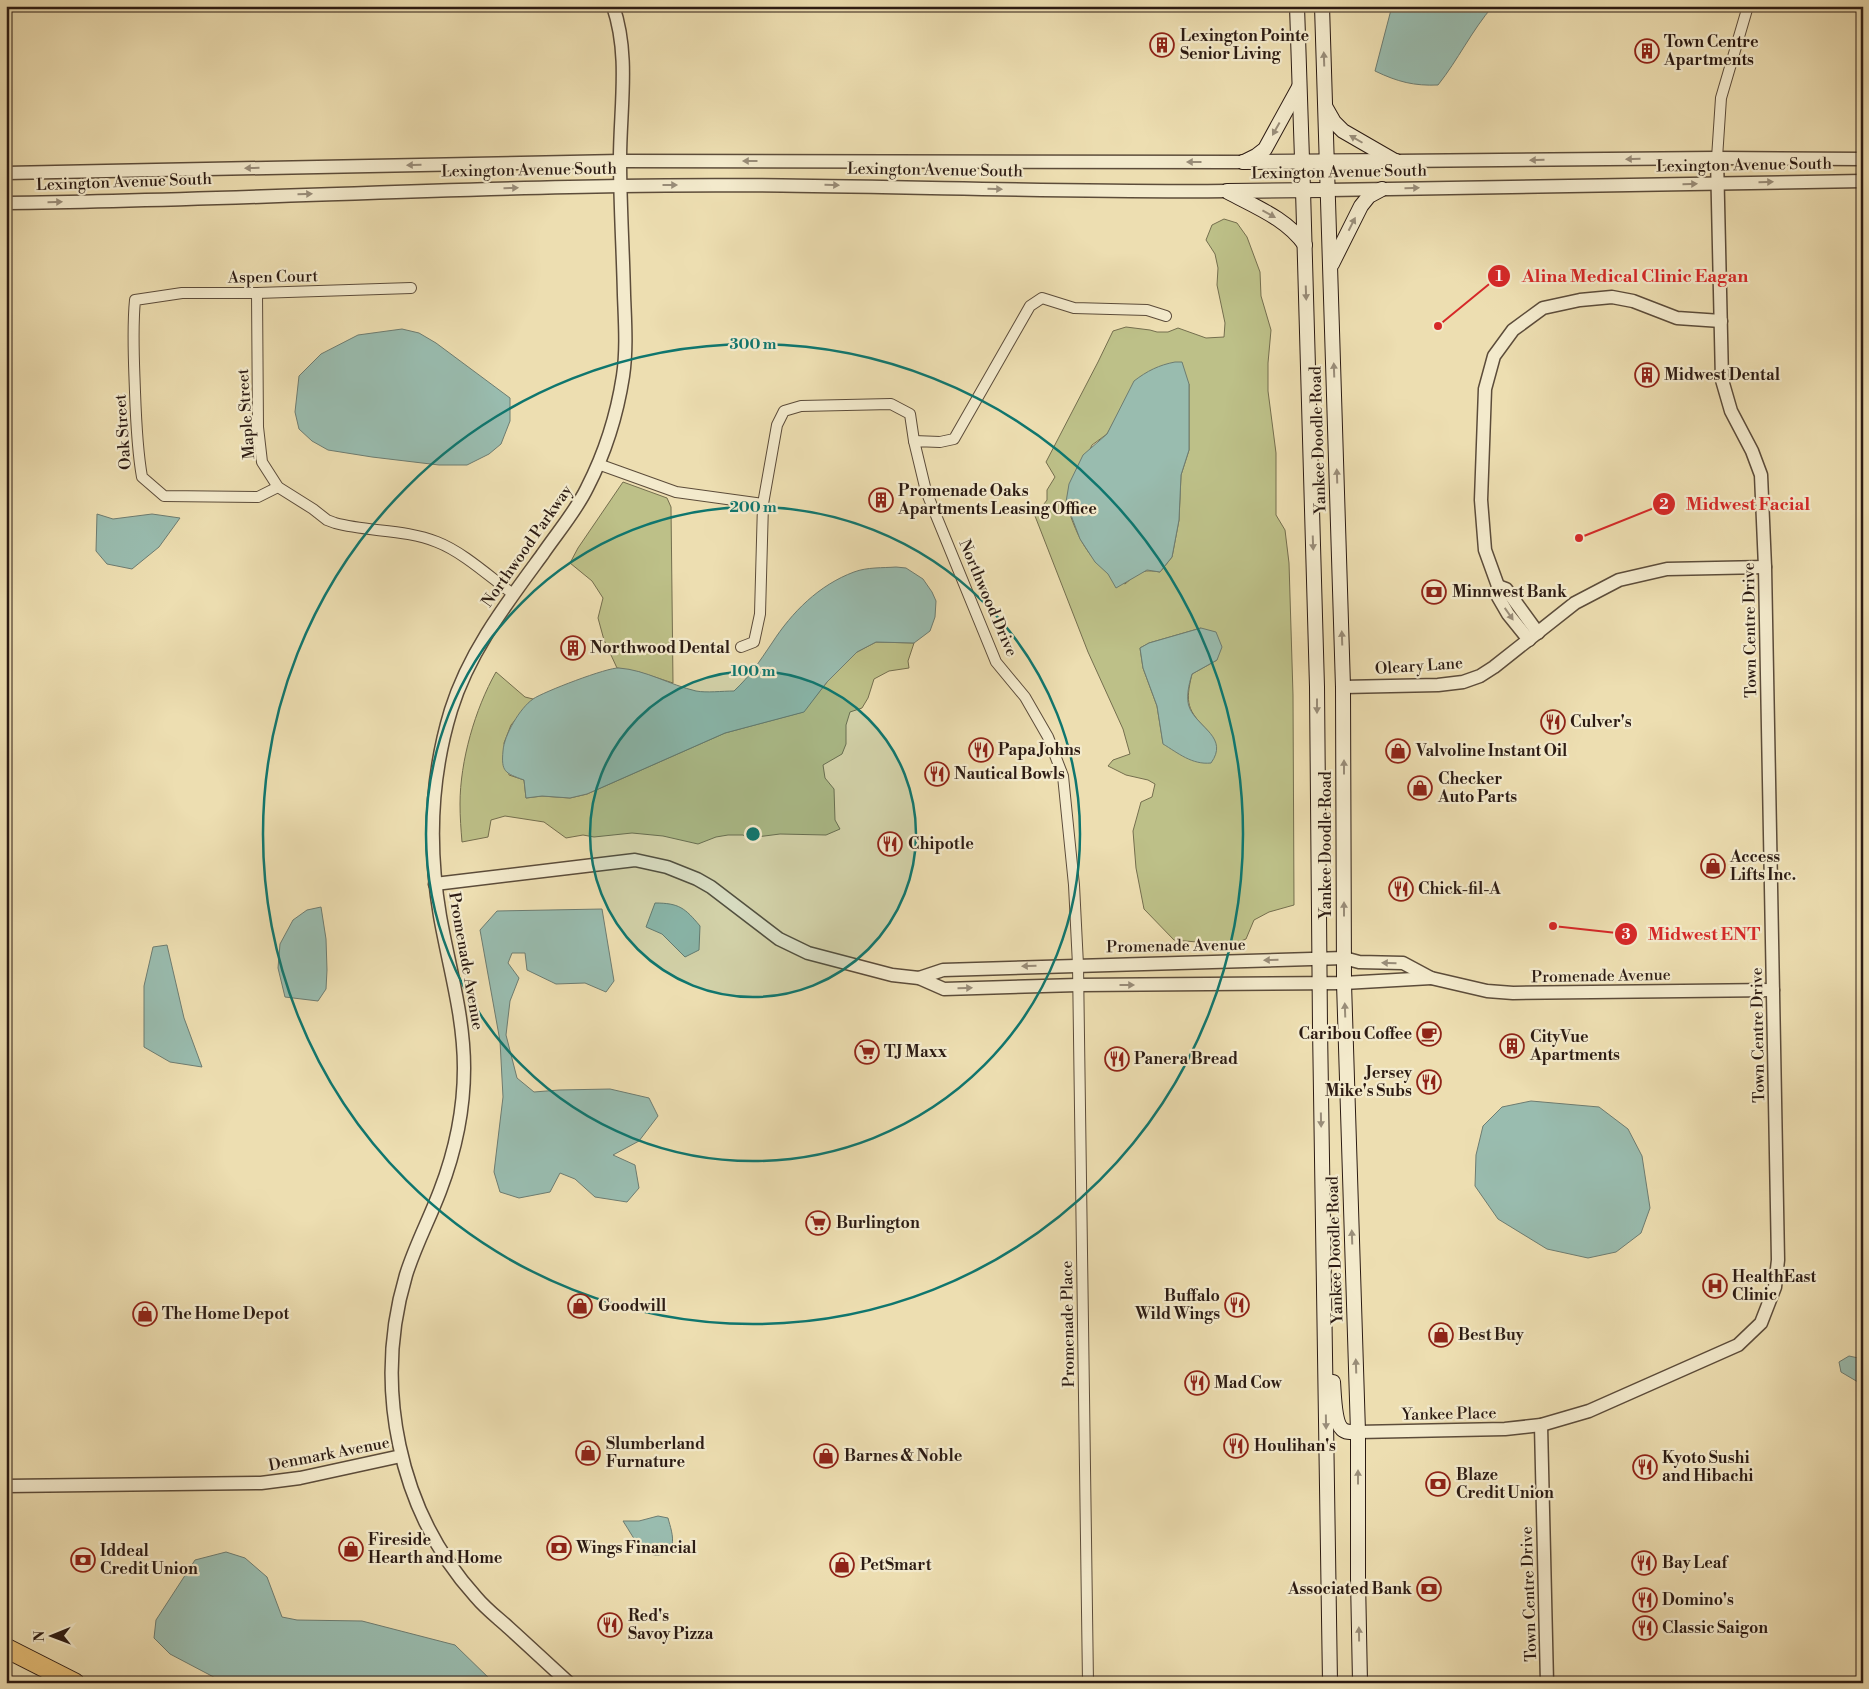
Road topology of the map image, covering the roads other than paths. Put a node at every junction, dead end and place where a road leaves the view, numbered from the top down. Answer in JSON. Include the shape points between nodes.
{"nodes":[{"id":1,"x":613,"y":6,"type":"edge"},
{"id":2,"x":1296,"y":6,"type":"edge"},
{"id":3,"x":1322,"y":6,"type":"edge"},
{"id":4,"x":1748,"y":6,"type":"edge"},
{"id":5,"x":1300,"y":86,"type":"junction"},
{"id":6,"x":1326,"y":107,"type":"junction"},
{"id":7,"x":1717,"y":158,"type":"junction"},
{"id":8,"x":1863,"y":159,"type":"edge"},
{"id":9,"x":620,"y":161,"type":"junction"},
{"id":10,"x":1243,"y":162,"type":"junction"},
{"id":11,"x":1328,"y":162,"type":"junction"},
{"id":12,"x":1396,"y":162,"type":"junction"},
{"id":13,"x":1303,"y":163,"type":"junction"},
{"id":14,"x":6,"y":173,"type":"edge"},
{"id":15,"x":1863,"y":180,"type":"edge"},
{"id":16,"x":1718,"y":183,"type":"junction"},
{"id":17,"x":621,"y":186,"type":"junction"},
{"id":18,"x":1382,"y":189,"type":"junction"},
{"id":19,"x":1303,"y":190,"type":"junction"},
{"id":20,"x":1328,"y":190,"type":"junction"},
{"id":21,"x":1227,"y":191,"type":"junction"},
{"id":22,"x":6,"y":202,"type":"edge"},
{"id":23,"x":1305,"y":245,"type":"junction"},
{"id":24,"x":1330,"y":267,"type":"junction"},
{"id":25,"x":412,"y":288,"type":"dead end"},
{"id":26,"x":257,"y":293,"type":"junction"},
{"id":27,"x":135,"y":300,"type":"joint"},
{"id":28,"x":1166,"y":316,"type":"dead end"},
{"id":29,"x":1721,"y":321,"type":"junction"},
{"id":30,"x":914,"y":442,"type":"junction"},
{"id":31,"x":598,"y":464,"type":"junction"},
{"id":32,"x":278,"y":487,"type":"junction"},
{"id":33,"x":763,"y":504,"type":"junction"},
{"id":34,"x":1765,"y":567,"type":"junction"},
{"id":35,"x":513,"y":594,"type":"junction"},
{"id":36,"x":1533,"y":636,"type":"junction"},
{"id":37,"x":741,"y":647,"type":"dead end"},
{"id":38,"x":1343,"y":687,"type":"junction"},
{"id":39,"x":436,"y":884,"type":"junction"},
{"id":40,"x":1344,"y":958,"type":"junction"},
{"id":41,"x":1319,"y":959,"type":"junction"},
{"id":42,"x":1078,"y":965,"type":"junction"},
{"id":43,"x":919,"y":978,"type":"junction"},
{"id":44,"x":1431,"y":978,"type":"junction"},
{"id":45,"x":1344,"y":983,"type":"junction"},
{"id":46,"x":1320,"y":984,"type":"junction"},
{"id":47,"x":1078,"y":985,"type":"junction"},
{"id":48,"x":1773,"y":990,"type":"junction"},
{"id":49,"x":1324,"y":1299,"type":"junction"},
{"id":50,"x":1541,"y":1425,"type":"junction"},
{"id":51,"x":1358,"y":1432,"type":"junction"},
{"id":52,"x":401,"y":1456,"type":"junction"},
{"id":53,"x":6,"y":1486,"type":"edge"},
{"id":54,"x":6,"y":1648,"type":"edge"},
{"id":55,"x":75,"y":1683,"type":"edge"},
{"id":56,"x":570,"y":1683,"type":"edge"},
{"id":57,"x":1088,"y":1683,"type":"edge"},
{"id":58,"x":1330,"y":1683,"type":"edge"},
{"id":59,"x":1360,"y":1683,"type":"edge"},
{"id":60,"x":1547,"y":1683,"type":"edge"}],
"edges":[{"from":1,"to":9,"type":"street","name":"Northwood Parkway","via":[[623,47]]},
{"from":2,"to":5,"type":"main road","name":"Yankee Doodle Road"},
{"from":6,"to":3,"type":"main road","name":"Yankee Doodle Road","one_way":true},
{"from":4,"to":7,"type":"street","via":[[1721,98]]},
{"from":5,"to":10,"type":"main road","one_way":true,"via":[[1265,149]]},
{"from":5,"to":13,"type":"main road","name":"Yankee Doodle Road"},
{"from":6,"to":11,"type":"main road","name":"Yankee Doodle Road"},
{"from":12,"to":6,"type":"main road","one_way":true,"via":[[1343,131]]},
{"from":7,"to":8,"type":"street","name":"Lexington Avenue South"},
{"from":7,"to":12,"type":"street","name":"Lexington Avenue South","one_way":true},
{"from":7,"to":16,"type":"street","name":"Town Centre Drive"},
{"from":10,"to":9,"type":"street","name":"Lexington Avenue South","one_way":true},
{"from":9,"to":14,"type":"street","name":"Lexington Avenue South","one_way":true},
{"from":9,"to":17,"type":"street","name":"Northwood Parkway"},
{"from":10,"to":13,"type":"main road","name":"Lexington Avenue South"},
{"from":11,"to":12,"type":"main road","name":"Lexington Avenue South"},
{"from":11,"to":13,"type":"main road","name":"Lexington Avenue South"},
{"from":11,"to":20,"type":"main road","name":"Yankee Doodle Road"},
{"from":13,"to":19,"type":"main road","name":"Yankee Doodle Road"},
{"from":16,"to":15,"type":"street","name":"Lexington Avenue South","one_way":true},
{"from":18,"to":16,"type":"street","name":"Lexington Avenue South","one_way":true},
{"from":16,"to":29,"type":"street","name":"Town Centre Drive"},
{"from":17,"to":21,"type":"street","name":"Lexington Avenue South","one_way":true,"via":[[817,185]]},
{"from":22,"to":17,"type":"street","name":"Lexington Avenue South","one_way":true},
{"from":17,"to":31,"type":"street","name":"Northwood Parkway","via":[[624,369],[609,437]]},
{"from":18,"to":20,"type":"street","name":"Lexington Avenue South"},
{"from":24,"to":18,"type":"main road","one_way":true,"via":[[1361,206],[1369,196]]},
{"from":19,"to":20,"type":"main road","name":"Lexington Avenue South"},
{"from":19,"to":21,"type":"main road","name":"Lexington Avenue South"},
{"from":19,"to":23,"type":"main road","name":"Yankee Doodle Road"},
{"from":20,"to":24,"type":"main road","name":"Yankee Doodle Road"},
{"from":21,"to":23,"type":"main road","one_way":true,"via":[[1288,225]]},
{"from":23,"to":41,"type":"main road","name":"Yankee Doodle Road","one_way":true,"via":[[1317,688]]},
{"from":38,"to":24,"type":"main road","name":"Yankee Doodle Road","one_way":true},
{"from":25,"to":26,"type":"street","name":"Aspen Court"},
{"from":26,"to":27,"type":"street","name":"Aspen Court","via":[[182,293]]},
{"from":26,"to":32,"type":"street","name":"Maple Street","via":[[258,428],[262,462]]},
{"from":27,"to":32,"type":"street","name":"Oak Street","via":[[134,378],[142,477],[164,496],[258,497]]},
{"from":28,"to":30,"type":"street","via":[[1147,310],[1074,308],[1042,298],[1030,306],[954,439]]},
{"from":29,"to":34,"type":"street","name":"Town Centre Drive","via":[[1722,380],[1731,411],[1761,475]]},
{"from":29,"to":36,"type":"street","via":[[1677,318],[1633,301],[1612,297],[1580,300],[1543,308],[1513,330],[1494,356],[1485,389],[1482,508],[1485,550],[1498,586],[1497,595],[1508,614]]},
{"from":30,"to":33,"type":"street","name":"Northwood Drive","via":[[910,414],[891,404],[800,406],[784,411],[777,425]]},
{"from":30,"to":42,"type":"street","name":"Northwood Drive","via":[[926,491],[996,662],[1025,697],[1048,737],[1063,776]]},
{"from":31,"to":33,"type":"street","via":[[676,492]]},
{"from":31,"to":35,"type":"street","name":"Northwood Parkway","via":[[587,490]]},
{"from":32,"to":35,"type":"street","name":"Maple Street","via":[[335,523],[438,542]]},
{"from":33,"to":37,"type":"street","via":[[760,614],[754,642]]},
{"from":34,"to":36,"type":"street","name":"Oleary Lane","via":[[1667,569],[1619,580],[1575,603]]},
{"from":34,"to":48,"type":"street","name":"Town Centre Drive"},
{"from":35,"to":39,"type":"street","name":"Northwood Parkway","via":[[472,658],[444,735],[431,817]]},
{"from":36,"to":38,"type":"street","name":"Oleary Lane","via":[[1494,667],[1462,682]]},
{"from":40,"to":38,"type":"main road","name":"Yankee Doodle Road","one_way":true},
{"from":39,"to":43,"type":"street","name":"Promenade Avenue","via":[[635,860],[651,863],[697,879],[793,947],[822,958],[892,975]]},
{"from":39,"to":52,"type":"street","name":"Promenade Avenue","via":[[462,1020],[463,1096],[460,1124],[449,1166],[399,1302],[392,1373],[393,1406]]},
{"from":40,"to":41,"type":"street","name":"Promenade Avenue"},
{"from":44,"to":40,"type":"street","name":"Promenade Avenue","one_way":true,"via":[[1403,963],[1359,962]]},
{"from":40,"to":45,"type":"main road","name":"Yankee Doodle Road"},
{"from":41,"to":42,"type":"street","name":"Promenade Avenue","one_way":true},
{"from":41,"to":46,"type":"main road","name":"Yankee Doodle Road"},
{"from":42,"to":43,"type":"street","name":"Promenade Avenue","one_way":true,"via":[[942,970]]},
{"from":42,"to":47,"type":"street","name":"Promenade Place"},
{"from":43,"to":47,"type":"street","name":"Promenade Avenue","one_way":true,"via":[[944,989]]},
{"from":44,"to":45,"type":"street","name":"Promenade Avenue"},
{"from":44,"to":48,"type":"street","name":"Promenade Avenue","via":[[1487,991],[1513,993]]},
{"from":45,"to":46,"type":"street","name":"Promenade Avenue"},
{"from":51,"to":45,"type":"main road","name":"Yankee Doodle Road","one_way":true},
{"from":47,"to":46,"type":"street","name":"Promenade Avenue","one_way":true},
{"from":46,"to":49,"type":"main road","name":"Yankee Doodle Road","one_way":true},
{"from":47,"to":57,"type":"street","name":"Promenade Place"},
{"from":48,"to":50,"type":"street","name":"Town Centre Drive","via":[[1778,1260],[1775,1288],[1761,1323],[1729,1350],[1588,1411]]},
{"from":49,"to":51,"type":"main road","via":[[1338,1423],[1348,1432]]},
{"from":49,"to":58,"type":"main road","name":"Yankee Doodle Road","one_way":true},
{"from":50,"to":51,"type":"street","name":"Yankee Place","via":[[1505,1429]]},
{"from":50,"to":60,"type":"street","name":"Town Centre Drive"},
{"from":59,"to":51,"type":"main road","name":"Yankee Doodle Road","one_way":true},
{"from":52,"to":53,"type":"street","name":"Denmark Avenue","via":[[308,1477],[261,1483]]},
{"from":52,"to":56,"type":"street","name":"Denmark Avenue","via":[[416,1503],[451,1566],[478,1601]]},
{"from":54,"to":55,"type":"highway"}]}
